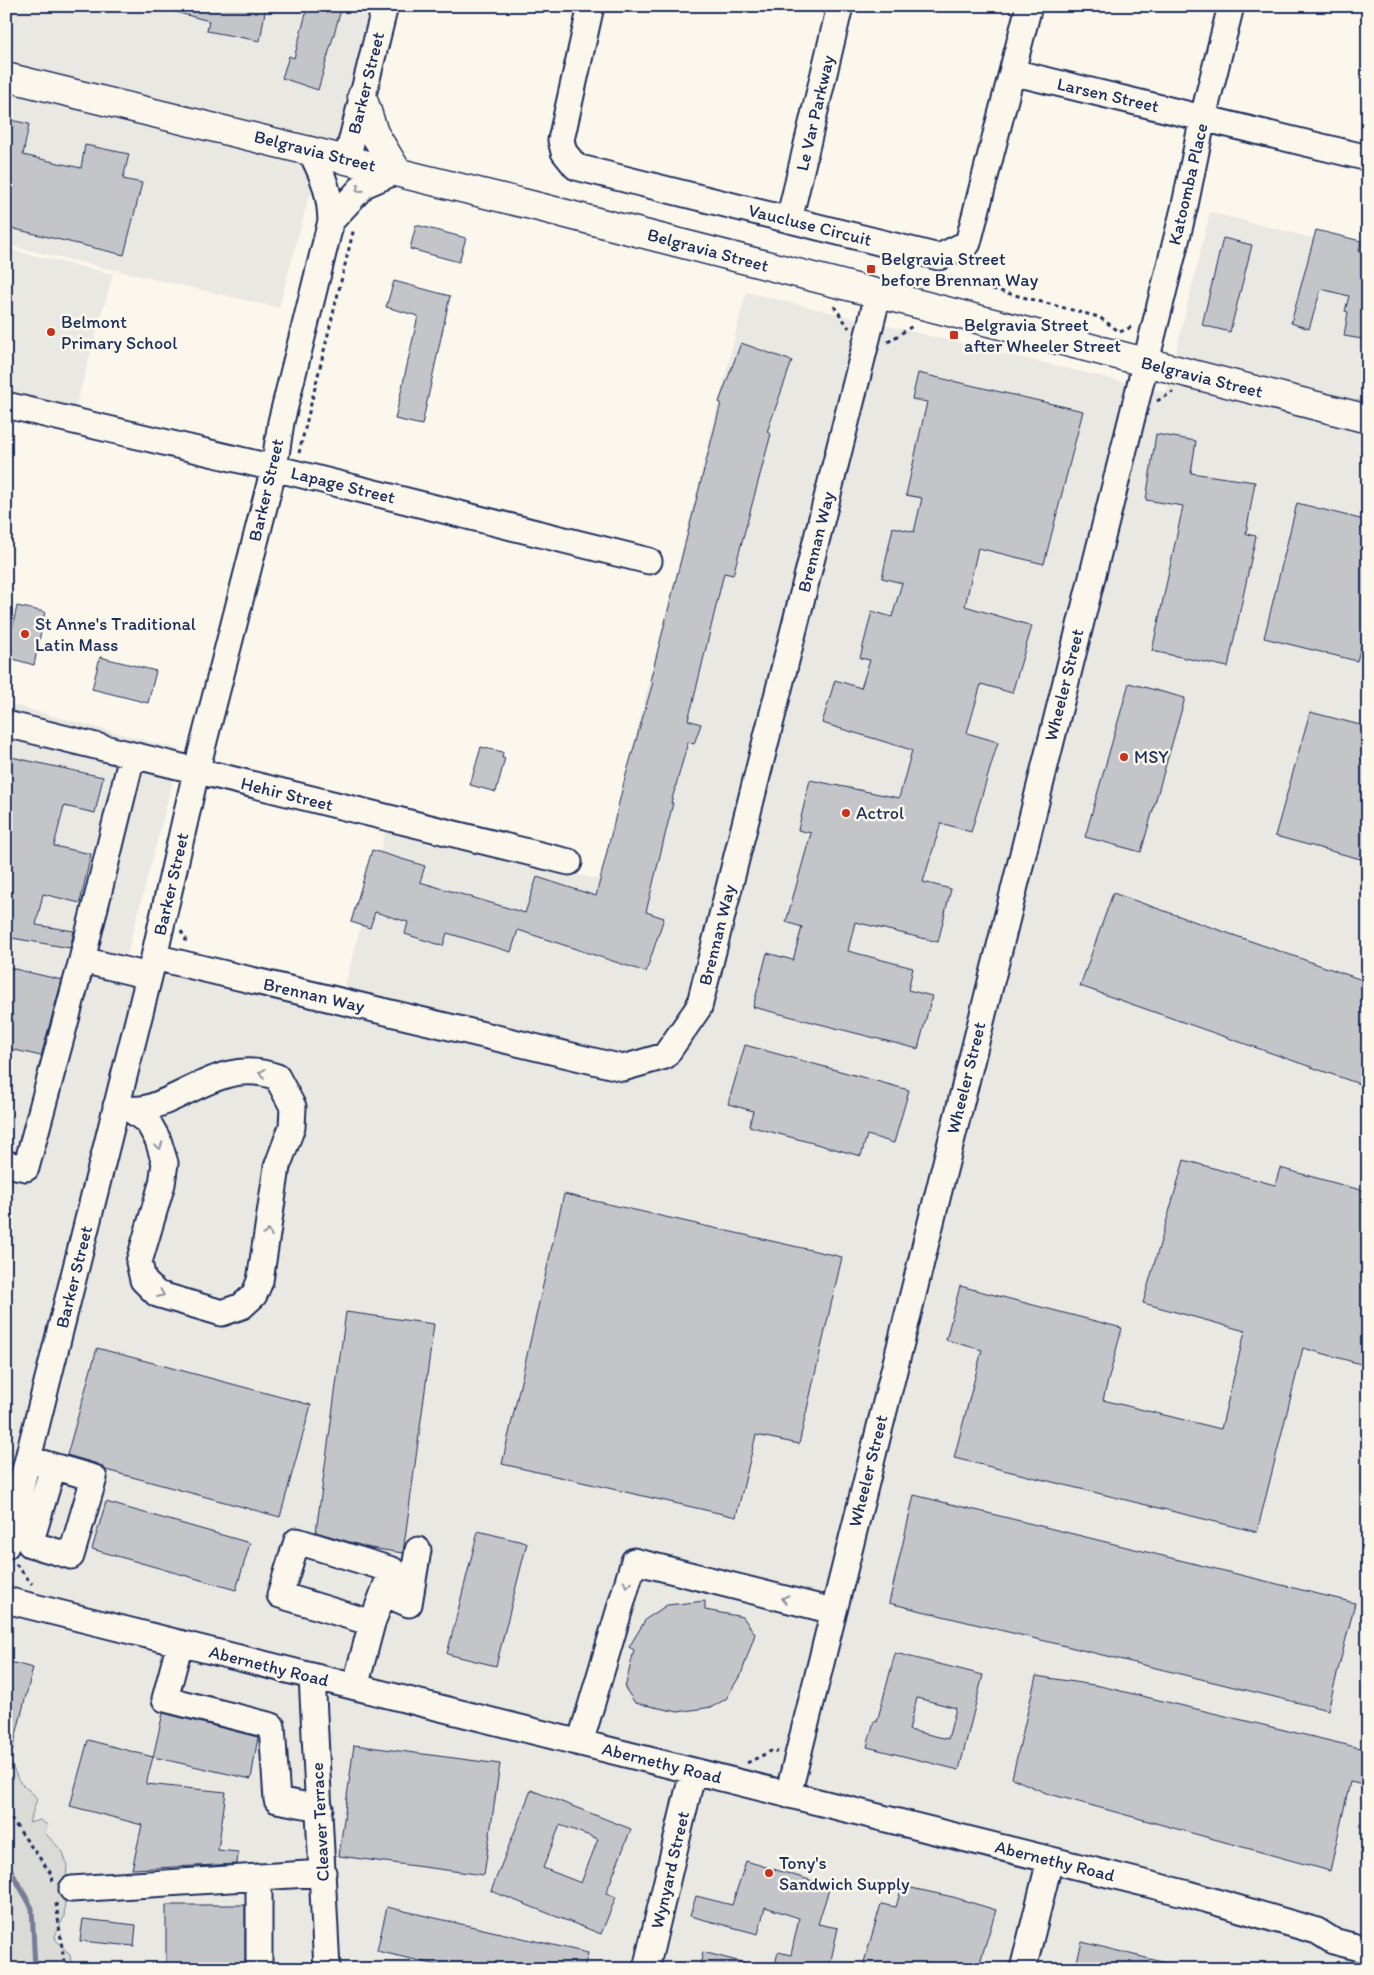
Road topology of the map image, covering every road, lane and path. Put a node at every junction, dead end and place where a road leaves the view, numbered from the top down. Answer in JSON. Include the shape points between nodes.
{"nodes":[{"id":1,"x":385,"y":6,"type":"edge"},
{"id":2,"x":591,"y":6,"type":"edge"},
{"id":3,"x":840,"y":6,"type":"edge"},
{"id":4,"x":1029,"y":6,"type":"edge"},
{"id":5,"x":1231,"y":6,"type":"edge"},
{"id":6,"x":6,"y":72,"type":"edge"},
{"id":7,"x":1012,"y":72,"type":"junction"},
{"id":8,"x":6,"y":77,"type":"edge"},
{"id":9,"x":47,"y":85,"type":"junction"},
{"id":10,"x":362,"y":96,"type":"junction"},
{"id":11,"x":1203,"y":117,"type":"junction"},
{"id":12,"x":310,"y":150,"type":"junction"},
{"id":13,"x":1368,"y":158,"type":"edge"},
{"id":14,"x":346,"y":159,"type":"junction"},
{"id":15,"x":397,"y":171,"type":"junction"},
{"id":16,"x":355,"y":220,"type":"dead end"},
{"id":17,"x":789,"y":220,"type":"junction"},
{"id":18,"x":330,"y":221,"type":"junction"},
{"id":19,"x":943,"y":276,"type":"dead end"},
{"id":20,"x":878,"y":295,"type":"junction"},
{"id":21,"x":833,"y":305,"type":"dead end"},
{"id":22,"x":1157,"y":314,"type":"junction"},
{"id":23,"x":915,"y":324,"type":"dead end"},
{"id":24,"x":868,"y":337,"type":"junction"},
{"id":25,"x":1145,"y":362,"type":"junction"},
{"id":26,"x":1176,"y":390,"type":"dead end"},
{"id":27,"x":1147,"y":400,"type":"junction"},
{"id":28,"x":6,"y":405,"type":"edge"},
{"id":29,"x":1368,"y":419,"type":"edge"},
{"id":30,"x":284,"y":470,"type":"junction"},
{"id":31,"x":649,"y":561,"type":"dead end"},
{"id":32,"x":6,"y":724,"type":"edge"},
{"id":33,"x":132,"y":756,"type":"junction"},
{"id":34,"x":196,"y":772,"type":"junction"},
{"id":35,"x":569,"y":862,"type":"dead end"},
{"id":36,"x":177,"y":925,"type":"dead end"},
{"id":37,"x":82,"y":960,"type":"junction"},
{"id":38,"x":179,"y":963,"type":"junction"},
{"id":39,"x":151,"y":967,"type":"junction"},
{"id":40,"x":123,"y":1108,"type":"junction"},
{"id":41,"x":6,"y":1164,"type":"edge"},
{"id":42,"x":28,"y":1459,"type":"junction"},
{"id":43,"x":53,"y":1467,"type":"dead end"},
{"id":44,"x":418,"y":1550,"type":"dead end"},
{"id":45,"x":8,"y":1551,"type":"edge"},
{"id":46,"x":39,"y":1586,"type":"dead end"},
{"id":47,"x":384,"y":1593,"type":"junction"},
{"id":48,"x":6,"y":1600,"type":"edge"},
{"id":49,"x":832,"y":1611,"type":"junction"},
{"id":50,"x":372,"y":1623,"type":"junction"},
{"id":51,"x":180,"y":1644,"type":"junction"},
{"id":52,"x":312,"y":1676,"type":"junction"},
{"id":53,"x":355,"y":1687,"type":"junction"},
{"id":54,"x":580,"y":1743,"type":"junction"},
{"id":55,"x":797,"y":1760,"type":"junction"},
{"id":56,"x":742,"y":1765,"type":"dead end"},
{"id":57,"x":693,"y":1771,"type":"junction"},
{"id":58,"x":788,"y":1795,"type":"junction"},
{"id":59,"x":320,"y":1808,"type":"junction"},
{"id":60,"x":6,"y":1812,"type":"edge"},
{"id":61,"x":1050,"y":1860,"type":"junction"},
{"id":62,"x":323,"y":1874,"type":"junction"},
{"id":63,"x":260,"y":1878,"type":"junction"},
{"id":64,"x":60,"y":1889,"type":"junction"},
{"id":65,"x":1317,"y":1931,"type":"junction"},
{"id":66,"x":1368,"y":1935,"type":"edge"},
{"id":67,"x":1368,"y":1950,"type":"edge"},
{"id":68,"x":66,"y":1969,"type":"edge"},
{"id":69,"x":259,"y":1969,"type":"edge"},
{"id":70,"x":327,"y":1969,"type":"edge"},
{"id":71,"x":646,"y":1969,"type":"edge"},
{"id":72,"x":1023,"y":1969,"type":"edge"}],
"edges":[{"from":1,"to":10,"type":"street","name":"Barker Street"},
{"from":2,"to":17,"type":"street","name":"Vaucluse Circuit","via":[[561,140],[570,162],[576,167]]},
{"from":3,"to":17,"type":"street","name":"Le Var Parkway"},
{"from":4,"to":7,"type":"street","name":"Vaucluse Circuit"},
{"from":5,"to":11,"type":"street","name":"Katoomba Place"},
{"from":6,"to":9,"type":"main road","name":"Belgravia Street"},
{"from":7,"to":11,"type":"street","name":"Larsen Street"},
{"from":7,"to":17,"type":"street","name":"Vaucluse Circuit","via":[[968,243],[939,257]]},
{"from":8,"to":9,"type":"main road","name":"Belgravia Street"},
{"from":9,"to":12,"type":"main road","name":"Belgravia Street"},
{"from":10,"to":14,"type":"street","name":"Barker Street"},
{"from":10,"to":15,"type":"main road","via":[[374,133]]},
{"from":11,"to":13,"type":"street","name":"Larsen Street"},
{"from":11,"to":22,"type":"street","name":"Katoomba Place"},
{"from":12,"to":14,"type":"main road","name":"Belgravia Street"},
{"from":12,"to":18,"type":"street","name":"Barker Street","via":[[330,198]]},
{"from":14,"to":15,"type":"main road","name":"Belgravia Street"},
{"from":15,"to":18,"type":"street","name":"Barker Street","one_way":true,"via":[[364,185]]},
{"from":15,"to":20,"type":"main road","name":"Belgravia Street"},
{"from":16,"to":30,"type":"path"},
{"from":18,"to":30,"type":"street","name":"Barker Street","via":[[280,422]]},
{"from":19,"to":22,"type":"path","via":[[1098,317],[1120,332],[1140,322],[1148,312]]},
{"from":20,"to":24,"type":"street","name":"Brennan Way"},
{"from":20,"to":25,"type":"main road","name":"Belgravia Street"},
{"from":21,"to":24,"type":"path","via":[[852,333]]},
{"from":22,"to":25,"type":"street","name":"Katoomba Place"},
{"from":23,"to":24,"type":"path","via":[[888,342]]},
{"from":24,"to":38,"type":"street","name":"Brennan Way","via":[[699,1007],[665,1056],[623,1068]]},
{"from":25,"to":27,"type":"street","name":"Wheeler Street"},
{"from":25,"to":29,"type":"main road","name":"Belgravia Street"},
{"from":26,"to":27,"type":"path"},
{"from":27,"to":49,"type":"street","name":"Wheeler Street"},
{"from":28,"to":30,"type":"street","name":"Lapage Street"},
{"from":30,"to":31,"type":"street","name":"Lapage Street"},
{"from":30,"to":34,"type":"street","name":"Barker Street"},
{"from":32,"to":33,"type":"street","name":"Hehir Street"},
{"from":33,"to":34,"type":"street","name":"Hehir Street"},
{"from":33,"to":37,"type":"street"},
{"from":34,"to":35,"type":"street","name":"Hehir Street"},
{"from":34,"to":39,"type":"street","name":"Barker Street"},
{"from":36,"to":38,"type":"path","via":[[186,939]]},
{"from":37,"to":39,"type":"street","name":"Brennan Way"},
{"from":37,"to":41,"type":"street","via":[[26,1168]]},
{"from":38,"to":39,"type":"street","name":"Brennan Way"},
{"from":39,"to":40,"type":"street","name":"Barker Street"},
{"from":40,"to":40,"type":"street","one_way":true,"via":[[148,1122],[165,1162],[140,1262],[142,1280],[157,1294],[222,1313],[242,1306],[254,1295],[260,1281],[277,1167],[292,1127],[293,1107],[286,1090],[277,1077],[246,1071],[218,1076],[149,1108]]},
{"from":40,"to":42,"type":"street","name":"Barker Street"},
{"from":42,"to":43,"type":"street"},
{"from":42,"to":45,"type":"street","name":"Barker Street"},
{"from":44,"to":47,"type":"street","via":[[409,1604]]},
{"from":45,"to":46,"type":"path","via":[[30,1583]]},
{"from":47,"to":50,"type":"street"},
{"from":47,"to":50,"type":"street","via":[[392,1570],[297,1541],[280,1595]]},
{"from":48,"to":51,"type":"street","name":"Abernethy Road"},
{"from":49,"to":54,"type":"street","one_way":true,"via":[[634,1561]]},
{"from":49,"to":55,"type":"street","name":"Wheeler Street"},
{"from":50,"to":53,"type":"street"},
{"from":51,"to":52,"type":"street","name":"Abernethy Road"},
{"from":51,"to":59,"type":"street","via":[[165,1698],[272,1726],[277,1800]]},
{"from":52,"to":53,"type":"street","name":"Abernethy Road"},
{"from":52,"to":59,"type":"street","name":"Cleaver Terrace"},
{"from":53,"to":54,"type":"street","name":"Abernethy Road"},
{"from":54,"to":57,"type":"street","name":"Abernethy Road"},
{"from":55,"to":56,"type":"path","via":[[773,1750]]},
{"from":55,"to":58,"type":"street","name":"Wheeler Street"},
{"from":57,"to":58,"type":"street","name":"Abernethy Road"},
{"from":57,"to":71,"type":"street","name":"Wynyard Street"},
{"from":58,"to":61,"type":"street","name":"Abernethy Road"},
{"from":59,"to":62,"type":"street","name":"Cleaver Terrace"},
{"from":60,"to":64,"type":"path"},
{"from":61,"to":65,"type":"street","name":"Abernethy Road","via":[[1188,1894]]},
{"from":61,"to":72,"type":"street"},
{"from":62,"to":63,"type":"street"},
{"from":62,"to":70,"type":"street","name":"Cleaver Terrace"},
{"from":63,"to":64,"type":"street"},
{"from":63,"to":69,"type":"street"},
{"from":64,"to":68,"type":"path"},
{"from":65,"to":66,"type":"street","name":"Abernethy Road","via":[[1340,1930]]},
{"from":65,"to":67,"type":"street","name":"Abernethy Road","via":[[1333,1941]]}]}
